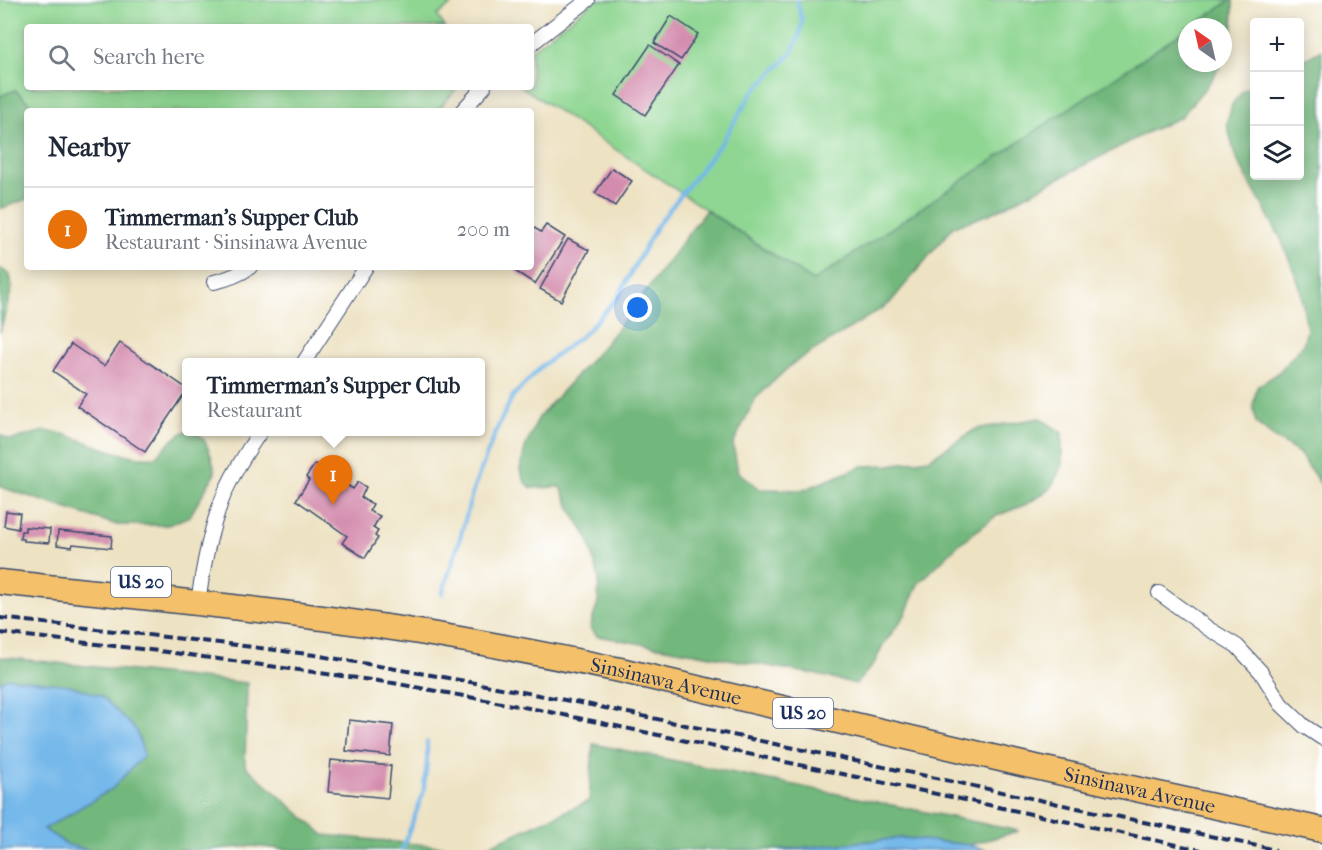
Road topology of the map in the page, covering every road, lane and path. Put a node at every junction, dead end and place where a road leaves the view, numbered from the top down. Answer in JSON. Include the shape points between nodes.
{"nodes":[{"id":1,"x":588,"y":0,"type":"edge"},
{"id":2,"x":534,"y":42,"type":"edge"},
{"id":3,"x":481,"y":90,"type":"edge"},
{"id":4,"x":465,"y":108,"type":"edge"},
{"id":5,"x":246,"y":270,"type":"edge"},
{"id":6,"x":364,"y":270,"type":"edge"},
{"id":7,"x":214,"y":282,"type":"dead end"},
{"id":8,"x":307,"y":358,"type":"edge"},
{"id":9,"x":257,"y":436,"type":"edge"},
{"id":10,"x":0,"y":566,"type":"edge"},
{"id":11,"x":0,"y":582,"type":"edge"},
{"id":12,"x":1160,"y":593,"type":"dead end"},
{"id":13,"x":199,"y":596,"type":"junction"},
{"id":14,"x":1322,"y":738,"type":"edge"},
{"id":15,"x":1322,"y":814,"type":"edge"},
{"id":16,"x":1322,"y":830,"type":"edge"}],
"edges":[{"from":1,"to":2,"type":"street"},
{"from":3,"to":4,"type":"street"},
{"from":5,"to":7,"type":"street"},
{"from":6,"to":8,"type":"street"},
{"from":9,"to":13,"type":"street","via":[[225,491],[208,544]]},
{"from":10,"to":13,"type":"highway","name":"Sinsinawa Avenue","number":"US 20"},
{"from":11,"to":13,"type":"highway","name":"Sinsinawa Avenue","number":"US 20"},
{"from":12,"to":14,"type":"street","via":[[1237,646],[1261,672],[1281,704]]},
{"from":13,"to":15,"type":"highway","name":"Sinsinawa Avenue","number":"US 20","via":[[362,609],[479,626]]},
{"from":13,"to":16,"type":"highway","name":"Sinsinawa Avenue","number":"US 20","via":[[554,656]]}]}
